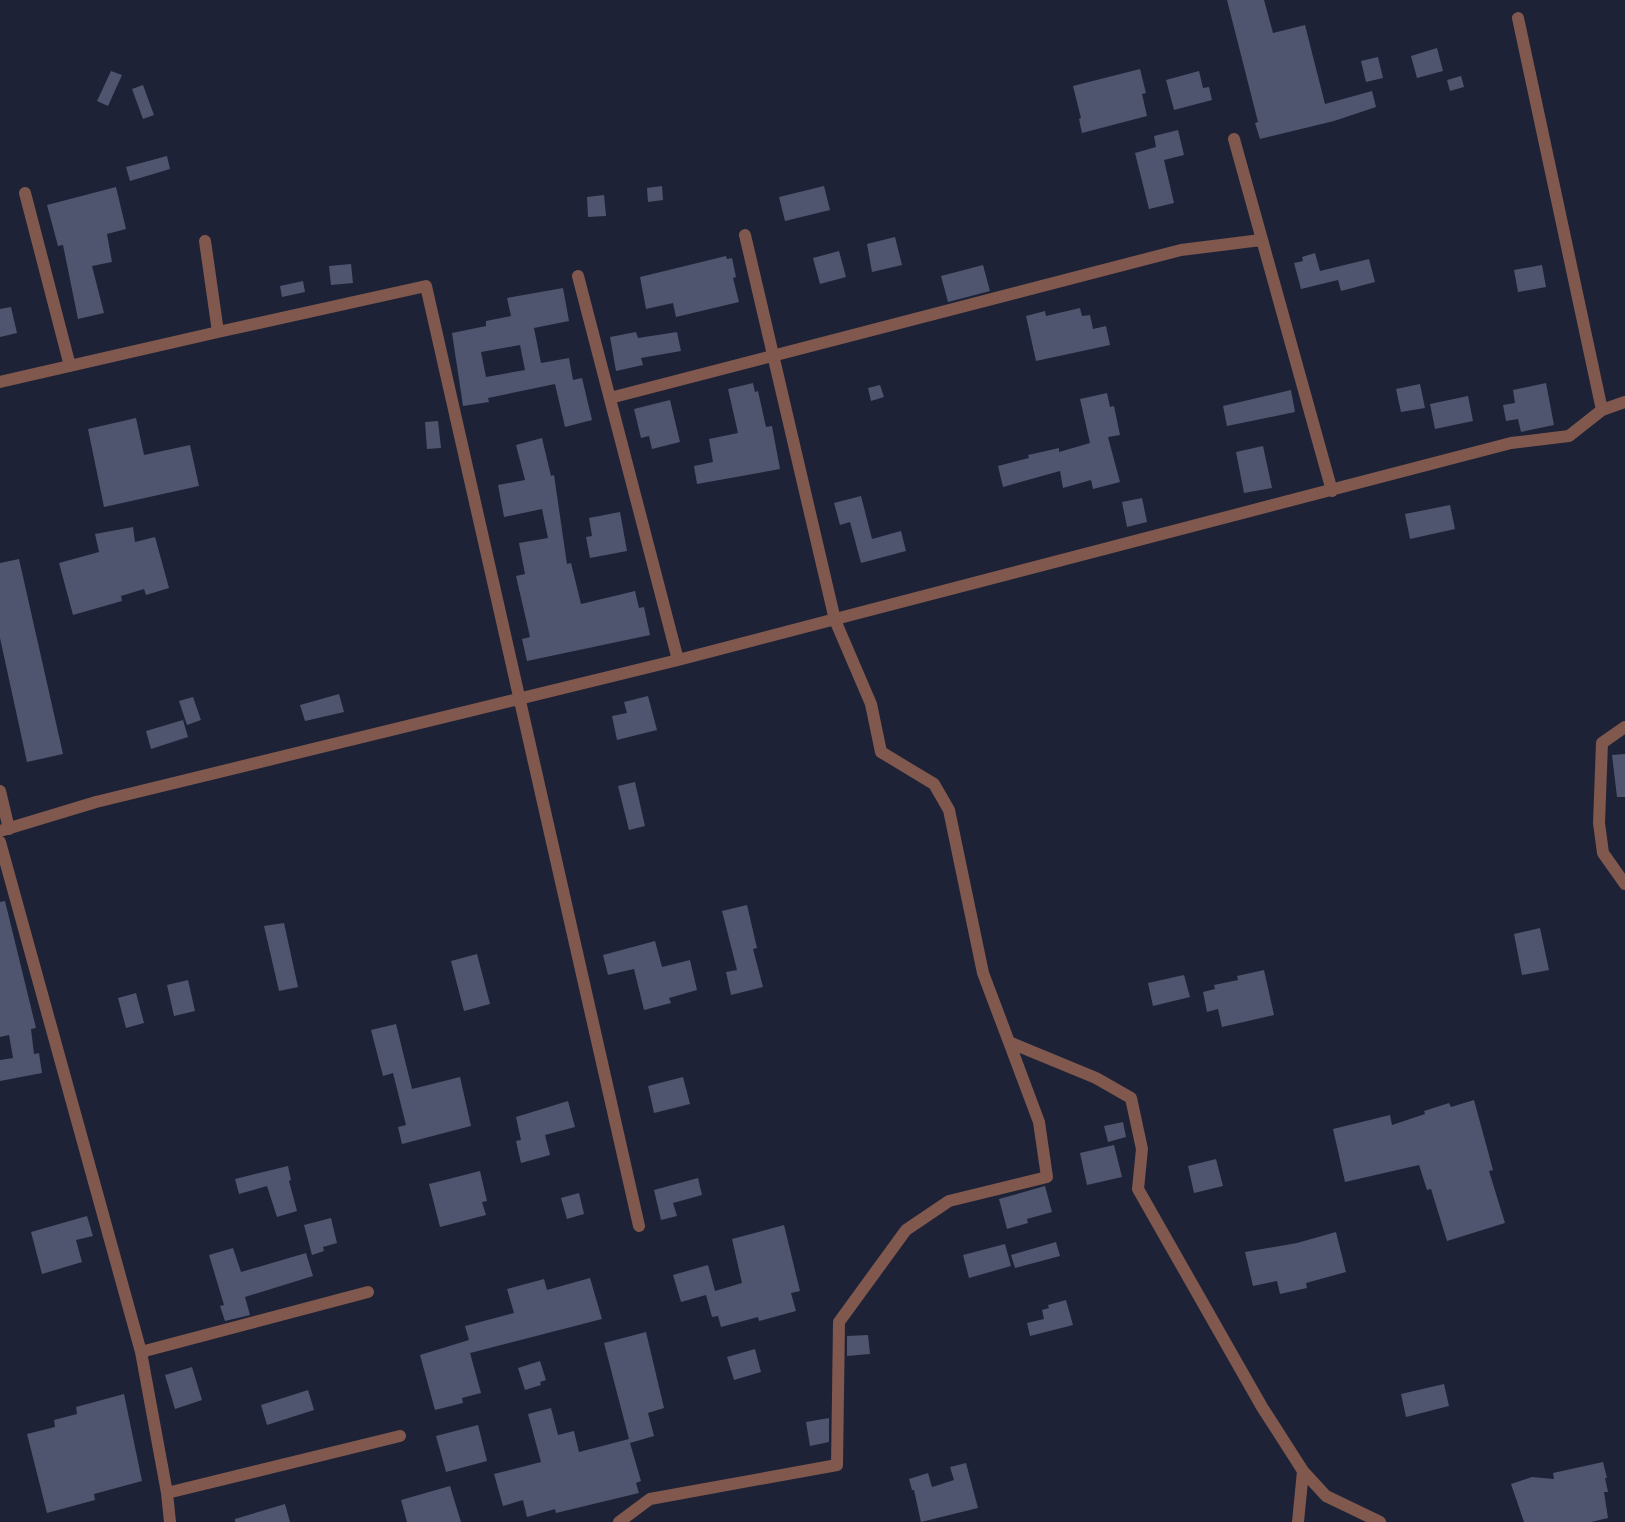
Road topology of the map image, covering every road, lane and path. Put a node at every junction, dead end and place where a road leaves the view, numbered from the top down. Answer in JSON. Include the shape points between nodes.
{"nodes":[{"id":1,"x":1518,"y":18,"type":"dead end"},
{"id":2,"x":1234,"y":139,"type":"dead end"},
{"id":3,"x":24,"y":193,"type":"dead end"},
{"id":4,"x":745,"y":235,"type":"dead end"},
{"id":5,"x":205,"y":240,"type":"dead end"},
{"id":6,"x":1261,"y":240,"type":"junction"},
{"id":7,"x":578,"y":276,"type":"dead end"},
{"id":8,"x":218,"y":332,"type":"junction"},
{"id":9,"x":773,"y":357,"type":"junction"},
{"id":10,"x":70,"y":366,"type":"junction"},
{"id":11,"x":0,"y":382,"type":"edge"},
{"id":12,"x":610,"y":398,"type":"junction"},
{"id":13,"x":1625,"y":402,"type":"edge"},
{"id":14,"x":1602,"y":410,"type":"junction"},
{"id":15,"x":1332,"y":491,"type":"junction"},
{"id":16,"x":835,"y":620,"type":"junction"},
{"id":17,"x":678,"y":660,"type":"junction"},
{"id":18,"x":520,"y":698,"type":"junction"},
{"id":19,"x":1625,"y":727,"type":"edge"},
{"id":20,"x":0,"y":791,"type":"edge"},
{"id":21,"x":4,"y":830,"type":"edge"},
{"id":22,"x":0,"y":842,"type":"edge"},
{"id":23,"x":1625,"y":884,"type":"edge"},
{"id":24,"x":1009,"y":1042,"type":"junction"},
{"id":25,"x":639,"y":1226,"type":"dead end"},
{"id":26,"x":368,"y":1292,"type":"dead end"},
{"id":27,"x":141,"y":1352,"type":"junction"},
{"id":28,"x":400,"y":1436,"type":"dead end"},
{"id":29,"x":1303,"y":1471,"type":"junction"},
{"id":30,"x":167,"y":1492,"type":"junction"},
{"id":31,"x":170,"y":1522,"type":"edge"},
{"id":32,"x":619,"y":1522,"type":"edge"},
{"id":33,"x":1298,"y":1522,"type":"edge"},
{"id":34,"x":1380,"y":1522,"type":"edge"}],
"edges":[{"from":1,"to":14,"type":"street"},
{"from":2,"to":6,"type":"street"},
{"from":3,"to":10,"type":"street"},
{"from":4,"to":9,"type":"street"},
{"from":5,"to":8,"type":"street"},
{"from":6,"to":9,"type":"street","via":[[1181,250]]},
{"from":6,"to":15,"type":"street"},
{"from":7,"to":12,"type":"street"},
{"from":8,"to":10,"type":"street"},
{"from":8,"to":18,"type":"street","via":[[426,286]]},
{"from":9,"to":12,"type":"street"},
{"from":9,"to":16,"type":"street"},
{"from":10,"to":11,"type":"street"},
{"from":12,"to":17,"type":"street"},
{"from":13,"to":14,"type":"street"},
{"from":14,"to":15,"type":"street","via":[[1569,436],[1511,443]]},
{"from":15,"to":16,"type":"street"},
{"from":16,"to":17,"type":"street"},
{"from":16,"to":24,"type":"street","via":[[871,704],[881,752],[934,784],[949,810],[983,973]]},
{"from":17,"to":18,"type":"street"},
{"from":18,"to":21,"type":"street","via":[[96,802]]},
{"from":18,"to":25,"type":"street"},
{"from":19,"to":23,"type":"street","via":[[1602,743],[1599,823],[1603,853]]},
{"from":20,"to":21,"type":"street"},
{"from":22,"to":27,"type":"street"},
{"from":24,"to":29,"type":"street","via":[[1096,1078],[1131,1098],[1142,1149],[1138,1189],[1262,1406]]},
{"from":24,"to":32,"type":"street","via":[[1039,1122],[1047,1177],[949,1201],[906,1230],[839,1322],[837,1464],[650,1499]]},
{"from":26,"to":27,"type":"street"},
{"from":27,"to":30,"type":"street"},
{"from":28,"to":30,"type":"street"},
{"from":29,"to":33,"type":"street"},
{"from":29,"to":34,"type":"street","via":[[1326,1496]]},
{"from":30,"to":31,"type":"street"}]}
